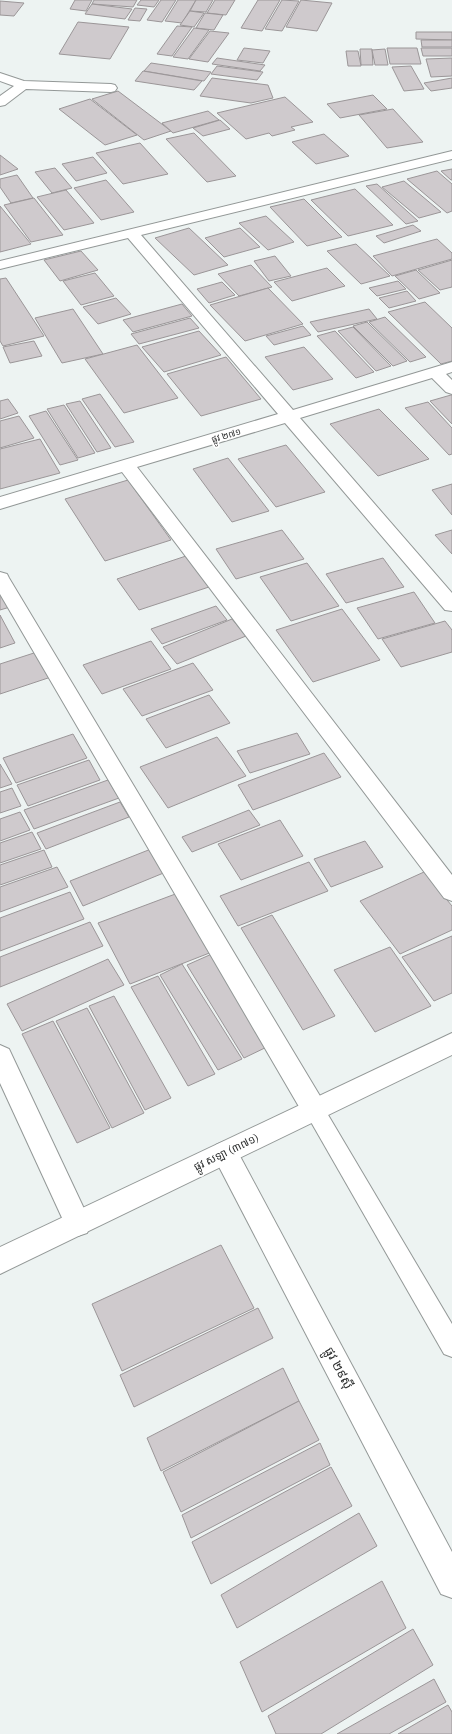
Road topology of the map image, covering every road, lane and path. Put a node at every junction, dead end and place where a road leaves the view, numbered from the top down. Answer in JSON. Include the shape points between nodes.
{"nodes":[{"id":1,"x":0,"y":77,"type":"edge"},
{"id":2,"x":23,"y":85,"type":"junction"},
{"id":3,"x":111,"y":88,"type":"dead end"},
{"id":4,"x":0,"y":102,"type":"edge"},
{"id":5,"x":452,"y":155,"type":"edge"},
{"id":6,"x":131,"y":233,"type":"junction"},
{"id":7,"x":0,"y":265,"type":"edge"},
{"id":8,"x":452,"y":368,"type":"edge"},
{"id":9,"x":436,"y":372,"type":"junction"},
{"id":10,"x":452,"y":389,"type":"edge"},
{"id":11,"x":288,"y":416,"type":"junction"},
{"id":12,"x":126,"y":465,"type":"junction"},
{"id":13,"x":0,"y":502,"type":"edge"},
{"id":14,"x":0,"y":578,"type":"edge"},
{"id":15,"x":452,"y":606,"type":"edge"},
{"id":16,"x":452,"y":892,"type":"edge"},
{"id":17,"x":452,"y":1043,"type":"edge"},
{"id":18,"x":0,"y":1056,"type":"edge"},
{"id":19,"x":314,"y":1109,"type":"junction"},
{"id":20,"x":226,"y":1153,"type":"junction"},
{"id":21,"x":78,"y":1224,"type":"junction"},
{"id":22,"x":0,"y":1261,"type":"edge"},
{"id":23,"x":452,"y":1346,"type":"edge"},
{"id":24,"x":452,"y":1583,"type":"edge"}],
"edges":[{"from":1,"to":2,"type":"street"},
{"from":2,"to":3,"type":"street"},
{"from":2,"to":4,"type":"street"},
{"from":5,"to":6,"type":"street"},
{"from":6,"to":7,"type":"street"},
{"from":6,"to":11,"type":"street"},
{"from":8,"to":9,"type":"street","name":"ផ្លូវ ២៧១"},
{"from":9,"to":10,"type":"street"},
{"from":9,"to":11,"type":"street","name":"ផ្លូវ ២៧១"},
{"from":11,"to":12,"type":"street","name":"ផ្លូវ ២៧១"},
{"from":11,"to":15,"type":"street"},
{"from":12,"to":13,"type":"street","name":"ផ្លូវ ២៧១"},
{"from":12,"to":16,"type":"street"},
{"from":14,"to":19,"type":"street"},
{"from":17,"to":19,"type":"street","name":"ផ្លូវ សឡា (៣៧១)"},
{"from":18,"to":21,"type":"street"},
{"from":19,"to":20,"type":"street","name":"ផ្លូវ សឡា (៣៧១)"},
{"from":19,"to":23,"type":"lane"},
{"from":20,"to":21,"type":"street","name":"ផ្លូវ សឡា (៣៧១)"},
{"from":20,"to":24,"type":"street","name":"ផ្លូវ ២៩ស៊ី"},
{"from":21,"to":22,"type":"street","name":"ផ្លូវ សឡា (៣៧១)"}]}
